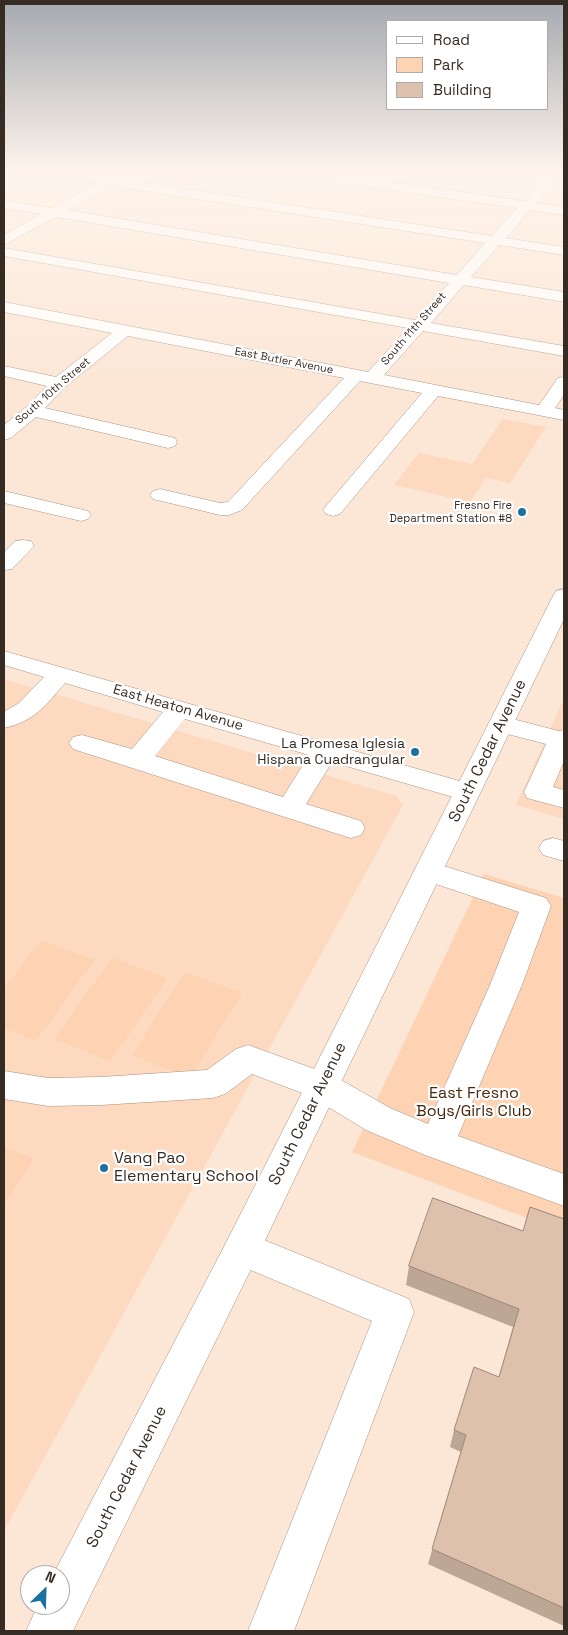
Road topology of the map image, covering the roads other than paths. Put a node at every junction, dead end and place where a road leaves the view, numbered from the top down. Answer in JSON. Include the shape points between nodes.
{"nodes":[{"id":1,"x":258,"y":246,"type":"edge"},
{"id":2,"x":488,"y":246,"type":"edge"},
{"id":3,"x":534,"y":246,"type":"edge"},
{"id":4,"x":564,"y":251,"type":"edge"},
{"id":5,"x":4,"y":252,"type":"edge"},
{"id":6,"x":458,"y":280,"type":"junction"},
{"id":7,"x":564,"y":297,"type":"edge"},
{"id":8,"x":4,"y":307,"type":"edge"},
{"id":9,"x":418,"y":325,"type":"junction"},
{"id":10,"x":125,"y":330,"type":"junction"},
{"id":11,"x":564,"y":351,"type":"edge"},
{"id":12,"x":4,"y":371,"type":"edge"},
{"id":13,"x":364,"y":376,"type":"junction"},
{"id":14,"x":564,"y":382,"type":"edge"},
{"id":15,"x":60,"y":383,"type":"junction"},
{"id":16,"x":434,"y":390,"type":"junction"},
{"id":17,"x":32,"y":410,"type":"junction"},
{"id":18,"x":544,"y":411,"type":"junction"},
{"id":19,"x":564,"y":415,"type":"edge"},
{"id":20,"x":4,"y":434,"type":"edge"},
{"id":21,"x":168,"y":442,"type":"dead end"},
{"id":22,"x":160,"y":494,"type":"dead end"},
{"id":23,"x":4,"y":497,"type":"edge"},
{"id":24,"x":333,"y":510,"type":"dead end"},
{"id":25,"x":81,"y":515,"type":"dead end"},
{"id":26,"x":23,"y":546,"type":"dead end"},
{"id":27,"x":4,"y":564,"type":"edge"},
{"id":28,"x":564,"y":596,"type":"edge"},
{"id":29,"x":4,"y":658,"type":"edge"},
{"id":30,"x":60,"y":674,"type":"junction"},
{"id":31,"x":179,"y":708,"type":"junction"},
{"id":32,"x":4,"y":720,"type":"edge"},
{"id":33,"x":501,"y":724,"type":"junction"},
{"id":34,"x":563,"y":739,"type":"edge"},
{"id":35,"x":82,"y":743,"type":"dead end"},
{"id":36,"x":325,"y":751,"type":"junction"},
{"id":37,"x":138,"y":760,"type":"junction"},
{"id":38,"x":467,"y":792,"type":"junction"},
{"id":39,"x":564,"y":799,"type":"edge"},
{"id":40,"x":290,"y":808,"type":"junction"},
{"id":41,"x":351,"y":828,"type":"dead end"},
{"id":42,"x":428,"y":871,"type":"junction"},
{"id":43,"x":4,"y":1085,"type":"edge"},
{"id":44,"x":322,"y":1086,"type":"junction"},
{"id":45,"x":437,"y":1144,"type":"junction"},
{"id":46,"x":564,"y":1190,"type":"edge"},
{"id":47,"x":242,"y":1249,"type":"junction"},
{"id":48,"x":49,"y":1631,"type":"edge"},
{"id":49,"x":271,"y":1631,"type":"edge"}],
"edges":[{"from":1,"to":6,"type":"street"},
{"from":2,"to":6,"type":"street","name":"South 11th Street"},
{"from":3,"to":4,"type":"street"},
{"from":5,"to":9,"type":"street"},
{"from":6,"to":7,"type":"street"},
{"from":6,"to":9,"type":"street","name":"South 11th Street"},
{"from":8,"to":10,"type":"street","name":"East Butler Avenue"},
{"from":9,"to":11,"type":"street"},
{"from":9,"to":13,"type":"street","name":"South 11th Street"},
{"from":10,"to":13,"type":"street","name":"East Butler Avenue"},
{"from":10,"to":15,"type":"street","name":"South 10th Street"},
{"from":12,"to":15,"type":"street"},
{"from":13,"to":16,"type":"street","name":"East Butler Avenue"},
{"from":13,"to":22,"type":"street","name":"South 11th Street","via":[[235,506],[220,509]]},
{"from":14,"to":18,"type":"street"},
{"from":15,"to":17,"type":"street","name":"South 10th Street"},
{"from":16,"to":18,"type":"street","name":"East Butler Avenue"},
{"from":16,"to":24,"type":"street"},
{"from":17,"to":20,"type":"street","name":"South 10th Street"},
{"from":17,"to":21,"type":"street"},
{"from":18,"to":19,"type":"street","name":"East Butler Avenue"},
{"from":23,"to":25,"type":"street"},
{"from":26,"to":27,"type":"street"},
{"from":28,"to":33,"type":"street","name":"South Cedar Avenue"},
{"from":29,"to":30,"type":"street","name":"East Heaton Avenue"},
{"from":30,"to":31,"type":"street","name":"East Heaton Avenue"},
{"from":30,"to":32,"type":"street","via":[[26,712]]},
{"from":31,"to":36,"type":"street","name":"East Heaton Avenue"},
{"from":31,"to":37,"type":"street"},
{"from":33,"to":34,"type":"street"},
{"from":33,"to":38,"type":"street","name":"South Cedar Avenue"},
{"from":34,"to":39,"type":"street","via":[[537,792]]},
{"from":35,"to":37,"type":"street"},
{"from":36,"to":38,"type":"street","name":"East Heaton Avenue"},
{"from":36,"to":40,"type":"street"},
{"from":37,"to":40,"type":"street"},
{"from":38,"to":42,"type":"street","name":"South Cedar Avenue"},
{"from":40,"to":41,"type":"street"},
{"from":42,"to":44,"type":"street","name":"South Cedar Avenue"},
{"from":42,"to":45,"type":"street","via":[[536,906],[506,985]]},
{"from":43,"to":44,"type":"street","via":[[57,1092],[213,1084],[248,1059]]},
{"from":44,"to":45,"type":"street","via":[[378,1119]]},
{"from":44,"to":47,"type":"street","name":"South Cedar Avenue"},
{"from":45,"to":46,"type":"street"},
{"from":47,"to":48,"type":"street","name":"South Cedar Avenue"},
{"from":47,"to":49,"type":"street","via":[[395,1312]]}]}
